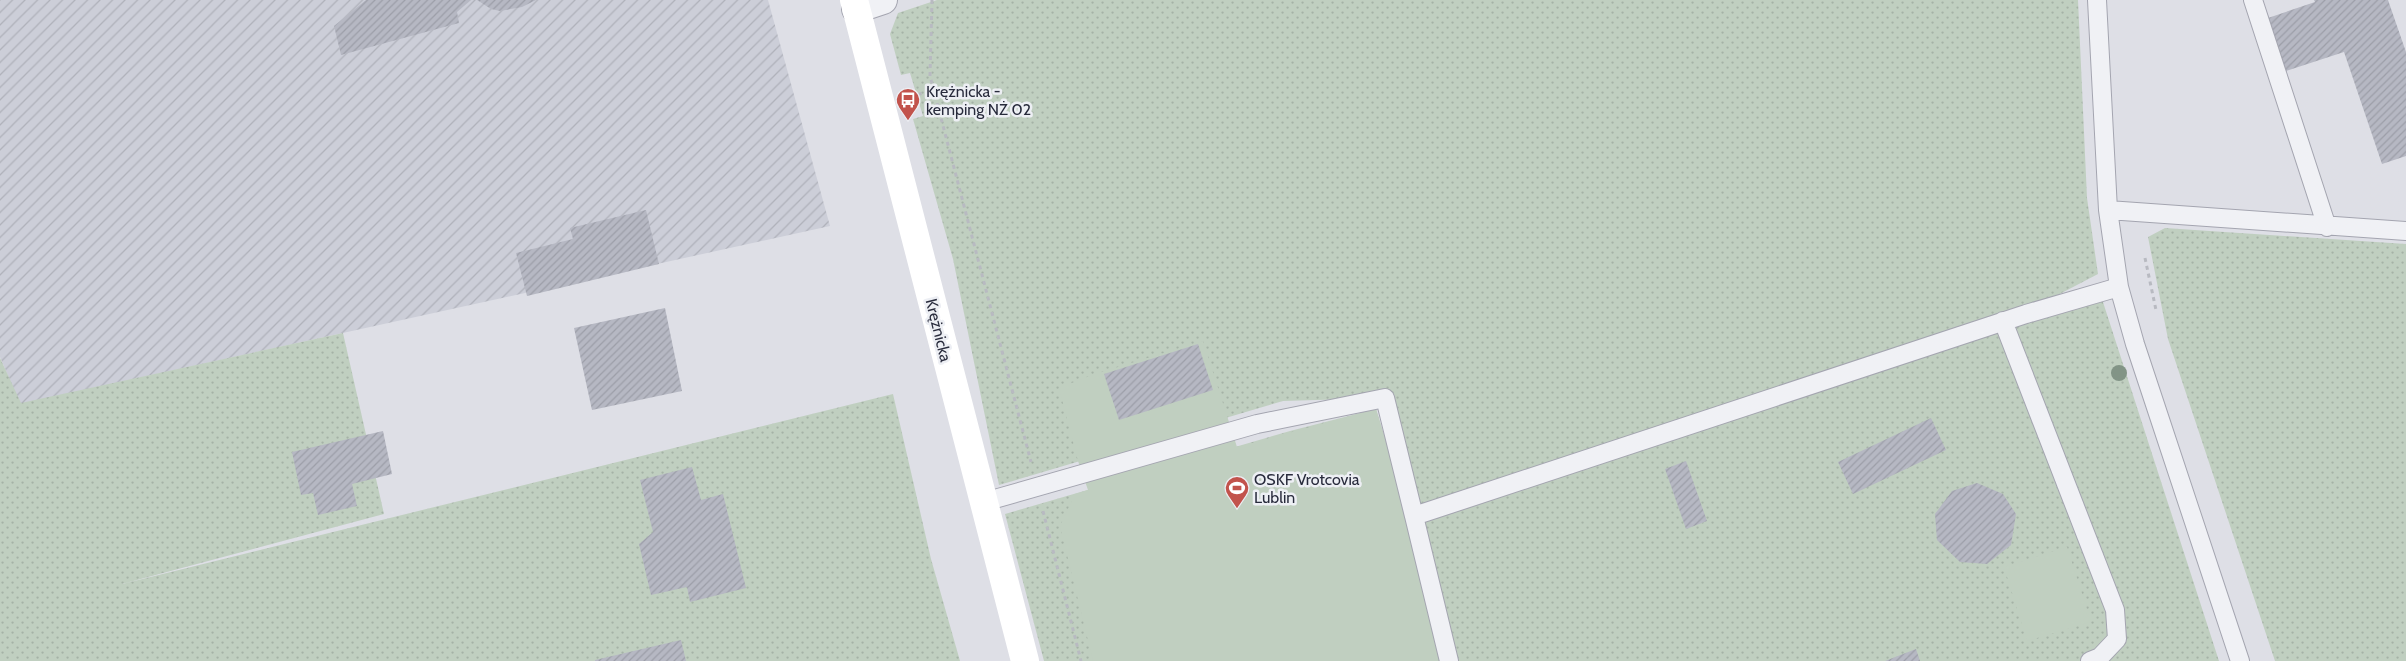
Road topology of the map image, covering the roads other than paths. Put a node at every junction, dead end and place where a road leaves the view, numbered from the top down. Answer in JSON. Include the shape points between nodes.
{"nodes":[{"id":1,"x":883,"y":0,"type":"edge"},
{"id":2,"x":2097,"y":0,"type":"edge"},
{"id":3,"x":2253,"y":0,"type":"edge"},
{"id":4,"x":855,"y":4,"type":"edge"},
{"id":5,"x":2108,"y":210,"type":"junction"},
{"id":6,"x":2327,"y":226,"type":"junction"},
{"id":7,"x":2406,"y":231,"type":"edge"},
{"id":8,"x":2119,"y":288,"type":"junction"},
{"id":9,"x":2003,"y":321,"type":"junction"},
{"id":10,"x":984,"y":502,"type":"junction"},
{"id":11,"x":1414,"y":516,"type":"junction"},
{"id":12,"x":1025,"y":661,"type":"edge"},
{"id":13,"x":1449,"y":661,"type":"edge"},
{"id":14,"x":2090,"y":661,"type":"edge"},
{"id":15,"x":2240,"y":661,"type":"edge"}],
"edges":[{"from":1,"to":4,"type":"street"},
{"from":2,"to":5,"type":"lane"},
{"from":3,"to":6,"type":"lane"},
{"from":4,"to":10,"type":"street","name":"Krężnicka"},
{"from":5,"to":6,"type":"lane"},
{"from":5,"to":8,"type":"lane"},
{"from":6,"to":7,"type":"lane"},
{"from":8,"to":9,"type":"lane"},
{"from":8,"to":15,"type":"lane"},
{"from":9,"to":11,"type":"lane"},
{"from":9,"to":14,"type":"lane","via":[[2115,610],[2117,639],[2100,657]]},
{"from":10,"to":11,"type":"lane","via":[[1257,424],[1385,398]]},
{"from":10,"to":12,"type":"street","name":"Krężnicka"},
{"from":11,"to":13,"type":"lane"}]}
